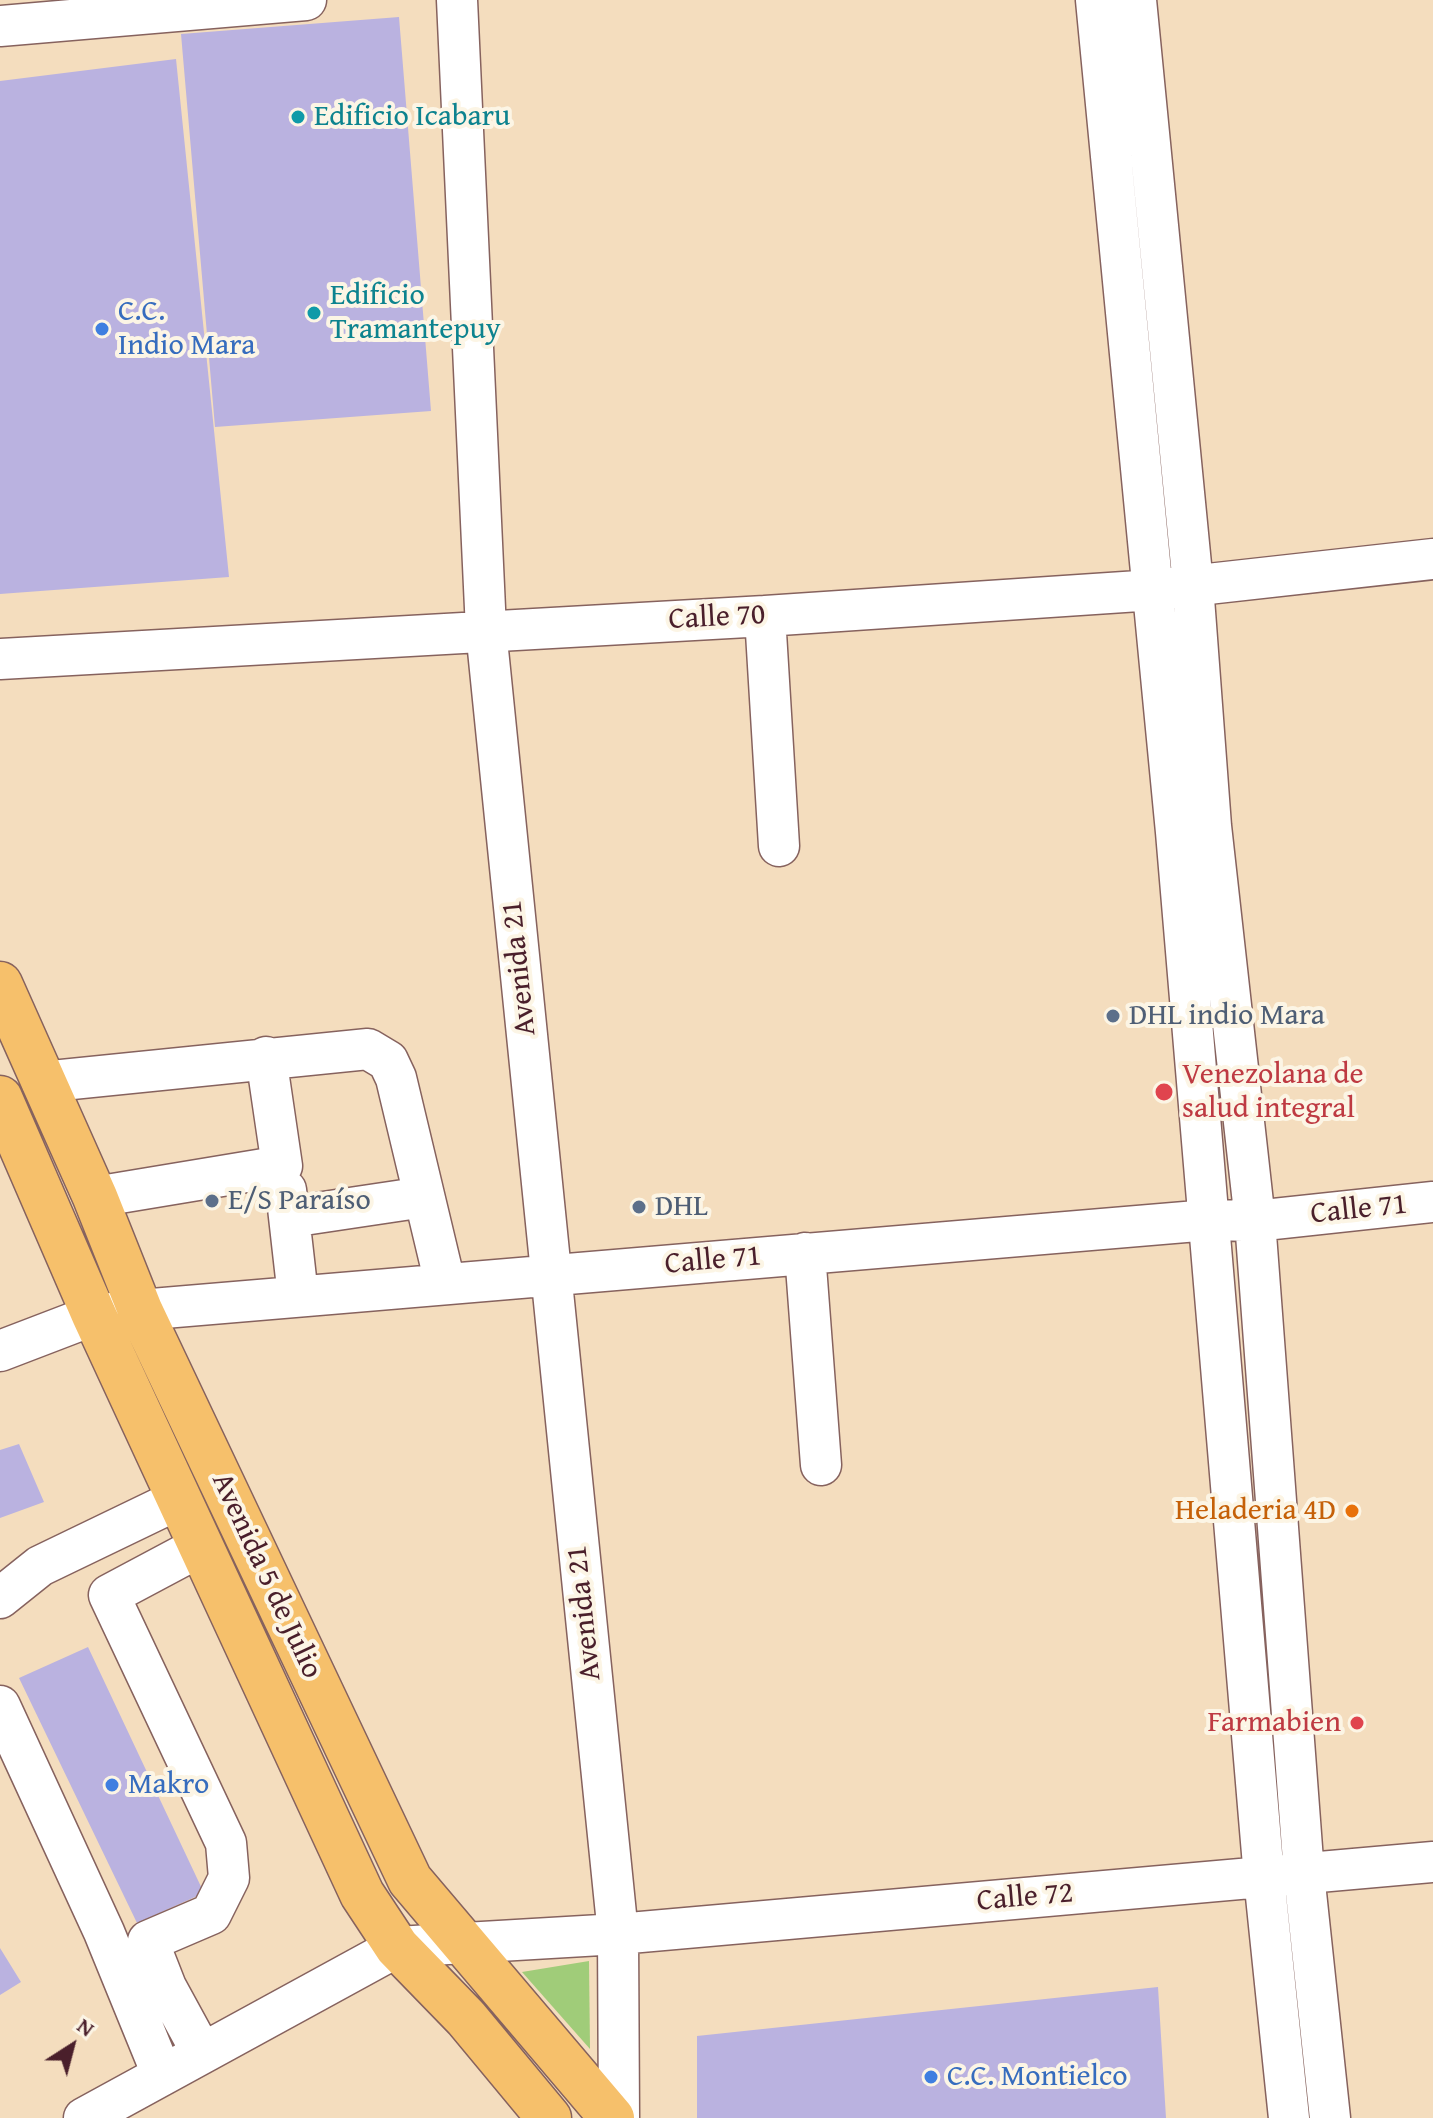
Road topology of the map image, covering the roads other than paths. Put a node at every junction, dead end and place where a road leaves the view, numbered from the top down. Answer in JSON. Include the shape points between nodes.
{"nodes":[{"id":1,"x":306,"y":0,"type":"edge"},
{"id":2,"x":457,"y":0,"type":"edge"},
{"id":3,"x":1096,"y":0,"type":"edge"},
{"id":4,"x":1136,"y":0,"type":"edge"},
{"id":5,"x":0,"y":26,"type":"edge"},
{"id":6,"x":1433,"y":559,"type":"edge"},
{"id":7,"x":1173,"y":588,"type":"junction"},
{"id":8,"x":765,"y":616,"type":"junction"},
{"id":9,"x":486,"y":630,"type":"junction"},
{"id":10,"x":0,"y":659,"type":"edge"},
{"id":11,"x":779,"y":846,"type":"dead end"},
{"id":12,"x":0,"y":984,"type":"edge"},
{"id":13,"x":266,"y":1057,"type":"junction"},
{"id":14,"x":42,"y":1082,"type":"junction"},
{"id":15,"x":0,"y":1098,"type":"edge"},
{"id":16,"x":282,"y":1166,"type":"junction"},
{"id":17,"x":95,"y":1197,"type":"junction"},
{"id":18,"x":424,"y":1197,"type":"junction"},
{"id":19,"x":1433,"y":1202,"type":"edge"},
{"id":20,"x":290,"y":1217,"type":"junction"},
{"id":21,"x":1209,"y":1220,"type":"junction"},
{"id":22,"x":1255,"y":1221,"type":"junction"},
{"id":23,"x":805,"y":1253,"type":"junction"},
{"id":24,"x":551,"y":1274,"type":"junction"},
{"id":25,"x":445,"y":1283,"type":"junction"},
{"id":26,"x":298,"y":1296,"type":"junction"},
{"id":27,"x":140,"y":1310,"type":"junction"},
{"id":28,"x":94,"y":1315,"type":"junction"},
{"id":29,"x":0,"y":1351,"type":"edge"},
{"id":30,"x":821,"y":1465,"type":"dead end"},
{"id":31,"x":179,"y":1499,"type":"junction"},
{"id":32,"x":201,"y":1546,"type":"junction"},
{"id":33,"x":78,"y":1549,"type":"junction"},
{"id":34,"x":109,"y":1595,"type":"junction"},
{"id":35,"x":0,"y":1598,"type":"edge"},
{"id":36,"x":0,"y":1706,"type":"edge"},
{"id":37,"x":1433,"y":1862,"type":"edge"},
{"id":38,"x":1304,"y":1874,"type":"junction"},
{"id":39,"x":1264,"y":1877,"type":"junction"},
{"id":40,"x":104,"y":1932,"type":"junction"},
{"id":41,"x":618,"y":1934,"type":"junction"},
{"id":42,"x":148,"y":1941,"type":"junction"},
{"id":43,"x":463,"y":1941,"type":"junction"},
{"id":44,"x":397,"y":1947,"type":"junction"},
{"id":45,"x":202,"y":2053,"type":"junction"},
{"id":46,"x":162,"y":2074,"type":"junction"},
{"id":47,"x":84,"y":2118,"type":"edge"},
{"id":48,"x":549,"y":2118,"type":"edge"},
{"id":49,"x":612,"y":2118,"type":"edge"},
{"id":50,"x":619,"y":2118,"type":"edge"},
{"id":51,"x":1289,"y":2118,"type":"edge"},
{"id":52,"x":1330,"y":2118,"type":"edge"}],
"edges":[{"from":1,"to":5,"type":"street"},
{"from":2,"to":9,"type":"street","name":"Avenida 21"},
{"from":3,"to":7,"type":"street"},
{"from":4,"to":7,"type":"street"},
{"from":6,"to":7,"type":"street","name":"Calle 70"},
{"from":7,"to":8,"type":"street","name":"Calle 70"},
{"from":7,"to":21,"type":"street"},
{"from":7,"to":22,"type":"street","via":[[1211,826]]},
{"from":8,"to":9,"type":"street","name":"Calle 70"},
{"from":8,"to":11,"type":"street"},
{"from":9,"to":10,"type":"street","name":"Calle 70"},
{"from":9,"to":24,"type":"street","name":"Avenida 21"},
{"from":12,"to":14,"type":"main road","name":"Avenida 5 de Julio"},
{"from":13,"to":14,"type":"street"},
{"from":13,"to":16,"type":"street"},
{"from":13,"to":18,"type":"street","via":[[368,1049],[388,1061]]},
{"from":14,"to":17,"type":"main road","name":"Avenida 5 de Julio"},
{"from":15,"to":28,"type":"main road","name":"Avenida 5 de Julio"},
{"from":16,"to":17,"type":"street"},
{"from":16,"to":20,"type":"street"},
{"from":17,"to":27,"type":"main road","name":"Avenida 5 de Julio"},
{"from":18,"to":20,"type":"street"},
{"from":18,"to":25,"type":"street"},
{"from":19,"to":22,"type":"street","name":"Calle 71"},
{"from":20,"to":26,"type":"street"},
{"from":21,"to":22,"type":"street","name":"Calle 71"},
{"from":21,"to":23,"type":"street","name":"Calle 71"},
{"from":21,"to":39,"type":"street"},
{"from":22,"to":38,"type":"street"},
{"from":23,"to":24,"type":"street","name":"Calle 71"},
{"from":23,"to":30,"type":"street"},
{"from":24,"to":25,"type":"street","name":"Calle 71"},
{"from":24,"to":41,"type":"street","name":"Avenida 21"},
{"from":25,"to":26,"type":"street","name":"Calle 71"},
{"from":26,"to":27,"type":"street","name":"Calle 71"},
{"from":27,"to":28,"type":"street","name":"Calle 71"},
{"from":27,"to":43,"type":"main road","name":"Avenida 5 de Julio","via":[[410,1880]]},
{"from":28,"to":29,"type":"street","name":"Calle 71"},
{"from":28,"to":31,"type":"main road","name":"Avenida 5 de Julio"},
{"from":31,"to":32,"type":"main road","name":"Avenida 5 de Julio"},
{"from":31,"to":33,"type":"street"},
{"from":32,"to":34,"type":"street"},
{"from":32,"to":44,"type":"main road","name":"Avenida 5 de Julio","via":[[362,1894]]},
{"from":33,"to":34,"type":"street"},
{"from":33,"to":35,"type":"street","via":[[40,1566]]},
{"from":34,"to":42,"type":"street","via":[[226,1843],[229,1878],[211,1914]]},
{"from":36,"to":40,"type":"street"},
{"from":37,"to":38,"type":"street","name":"Calle 72"},
{"from":38,"to":39,"type":"street","name":"Calle 72"},
{"from":38,"to":52,"type":"street"},
{"from":39,"to":41,"type":"street","name":"Calle 72"},
{"from":39,"to":51,"type":"street"},
{"from":40,"to":42,"type":"street"},
{"from":40,"to":46,"type":"street"},
{"from":41,"to":43,"type":"street","name":"Calle 72"},
{"from":41,"to":50,"type":"street","name":"Avenida 21"},
{"from":42,"to":45,"type":"street"},
{"from":43,"to":44,"type":"street","name":"Calle 72"},
{"from":43,"to":49,"type":"main road","name":"Avenida 5 de Julio"},
{"from":44,"to":45,"type":"street"},
{"from":44,"to":48,"type":"main road","name":"Avenida 5 de Julio","via":[[466,2018]]},
{"from":45,"to":46,"type":"street"},
{"from":46,"to":47,"type":"street"}]}
